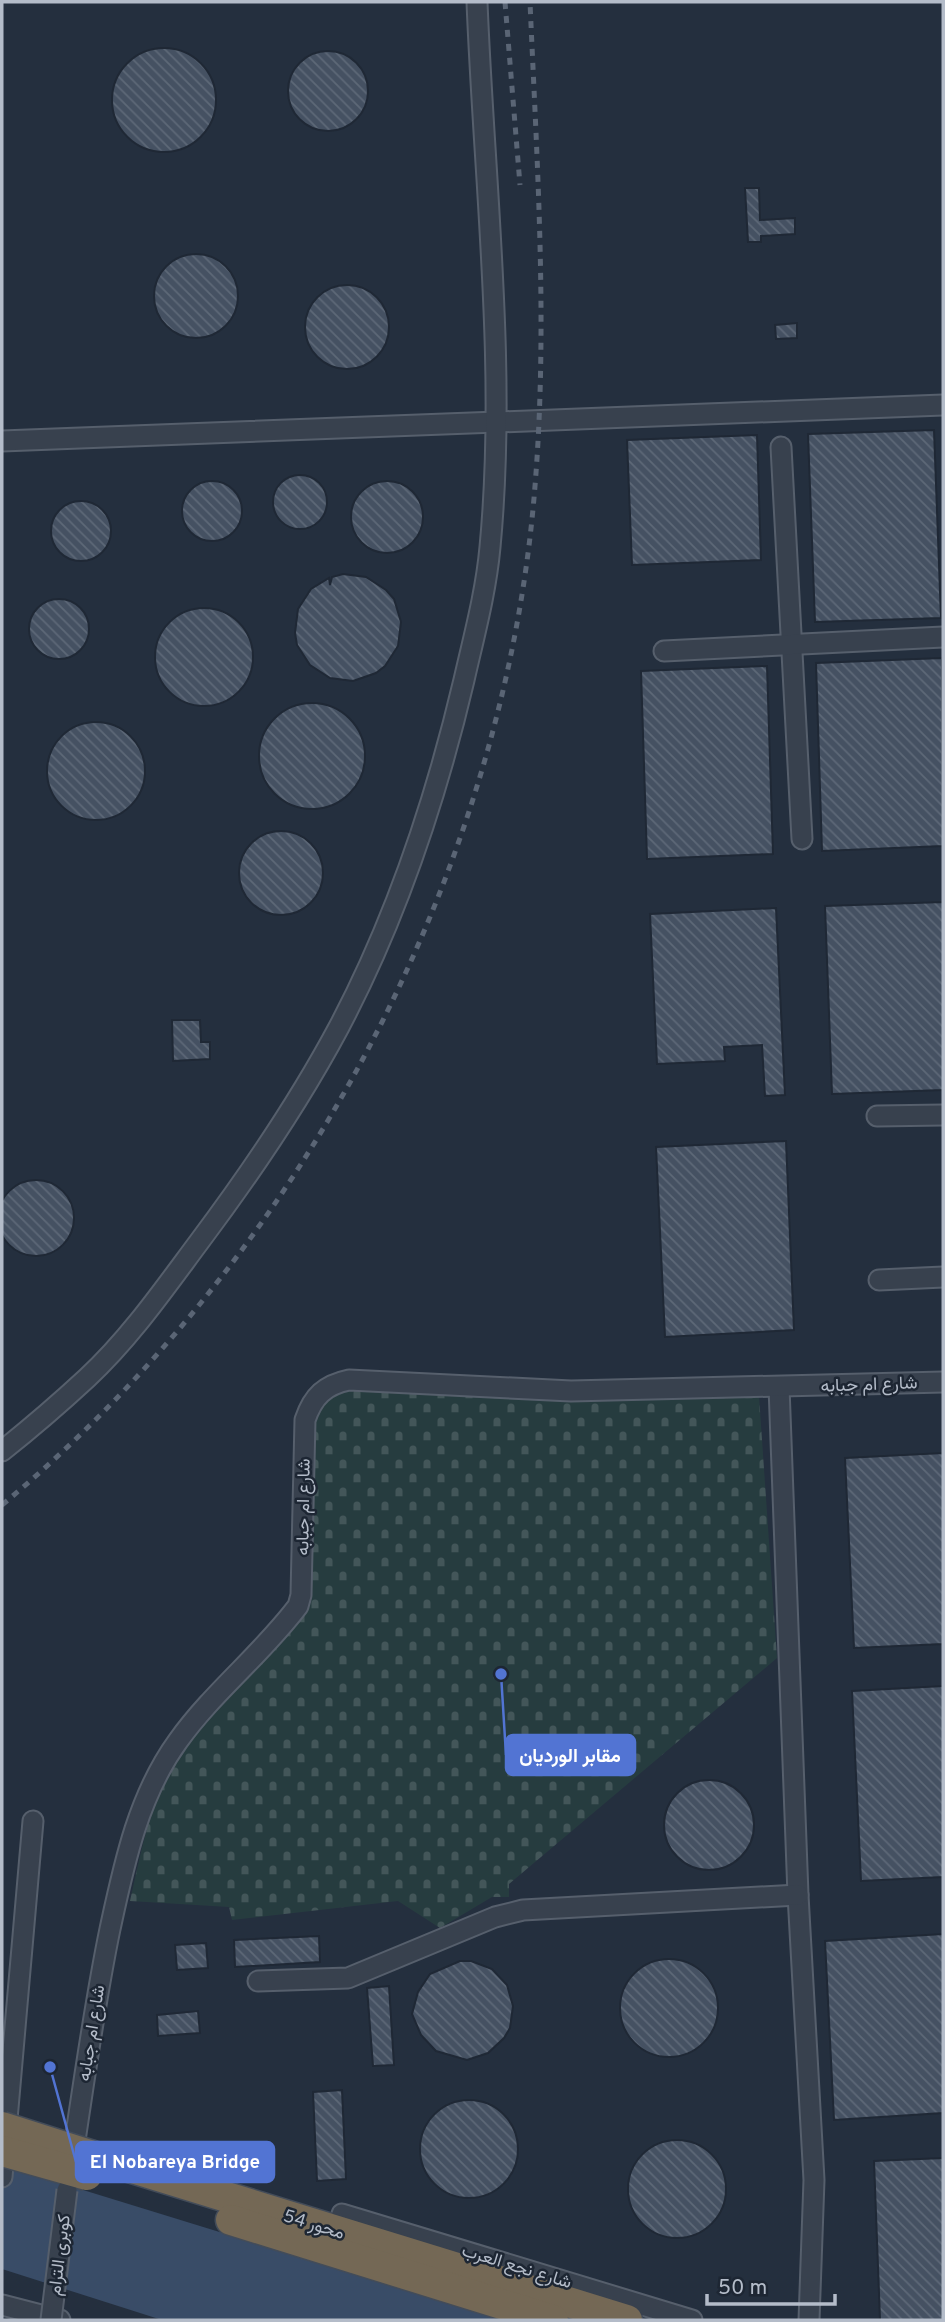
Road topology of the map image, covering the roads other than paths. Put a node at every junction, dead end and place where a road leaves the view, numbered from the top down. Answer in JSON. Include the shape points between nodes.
{"nodes":[{"id":1,"x":477,"y":2,"type":"edge"},
{"id":2,"x":943,"y":405,"type":"edge"},
{"id":3,"x":496,"y":424,"type":"junction"},
{"id":4,"x":2,"y":441,"type":"edge"},
{"id":5,"x":781,"y":447,"type":"dead end"},
{"id":6,"x":943,"y":637,"type":"edge"},
{"id":7,"x":792,"y":645,"type":"junction"},
{"id":8,"x":664,"y":651,"type":"dead end"},
{"id":9,"x":802,"y":838,"type":"dead end"},
{"id":10,"x":943,"y":1115,"type":"edge"},
{"id":11,"x":877,"y":1116,"type":"dead end"},
{"id":12,"x":943,"y":1277,"type":"edge"},
{"id":13,"x":879,"y":1280,"type":"dead end"},
{"id":14,"x":943,"y":1381,"type":"edge"},
{"id":15,"x":779,"y":1387,"type":"junction"},
{"id":16,"x":2,"y":1451,"type":"edge"},
{"id":17,"x":33,"y":1821,"type":"dead end"},
{"id":18,"x":798,"y":1895,"type":"junction"},
{"id":19,"x":258,"y":1981,"type":"dead end"},
{"id":20,"x":10,"y":2004,"type":"edge"},
{"id":21,"x":4,"y":2115,"type":"edge"},
{"id":22,"x":2,"y":2151,"type":"edge"},
{"id":23,"x":3,"y":2170,"type":"edge"},
{"id":24,"x":83,"y":2173,"type":"junction"},
{"id":25,"x":2,"y":2177,"type":"edge"},
{"id":26,"x":342,"y":2214,"type":"dead end"},
{"id":27,"x":2,"y":2305,"type":"edge"},
{"id":28,"x":51,"y":2320,"type":"edge"},
{"id":29,"x":60,"y":2320,"type":"edge"},
{"id":30,"x":553,"y":2320,"type":"edge"},
{"id":31,"x":627,"y":2320,"type":"edge"},
{"id":32,"x":692,"y":2320,"type":"edge"},
{"id":33,"x":809,"y":2320,"type":"edge"}],
"edges":[{"from":1,"to":3,"type":"street"},
{"from":2,"to":3,"type":"street"},
{"from":3,"to":4,"type":"street"},
{"from":3,"to":16,"type":"street","via":[[490,548],[454,728],[407,869],[344,1017],[261,1155],[166,1287],[88,1377]]},
{"from":5,"to":7,"type":"street"},
{"from":6,"to":7,"type":"street"},
{"from":7,"to":8,"type":"street"},
{"from":7,"to":9,"type":"street"},
{"from":10,"to":11,"type":"street"},
{"from":12,"to":13,"type":"street"},
{"from":14,"to":15,"type":"street","name":"شارع ام جبابه"},
{"from":15,"to":18,"type":"street"},
{"from":15,"to":24,"type":"street","name":"شارع ام جبابه","via":[[571,1391],[349,1380],[320,1392],[305,1420],[298,1606],[177,1742],[137,1821],[99,1984]]},
{"from":17,"to":20,"type":"street"},
{"from":18,"to":19,"type":"street","via":[[523,1910],[495,1917],[348,1978]]},
{"from":18,"to":33,"type":"street","via":[[814,2180]]},
{"from":20,"to":21,"type":"street"},
{"from":21,"to":23,"type":"street"},
{"from":21,"to":24,"type":"highway","name":"محور 54","bridge":true},
{"from":22,"to":24,"type":"highway","name":"محور 54","bridge":true},
{"from":23,"to":25,"type":"street"},
{"from":24,"to":28,"type":"street","name":"كوبرى الترام","bridge":true},
{"from":24,"to":30,"type":"highway","name":"محور 54"},
{"from":24,"to":31,"type":"highway","name":"محور 54"},
{"from":26,"to":32,"type":"street","name":"شارع نجع العرب"},
{"from":27,"to":29,"type":"street"}]}
